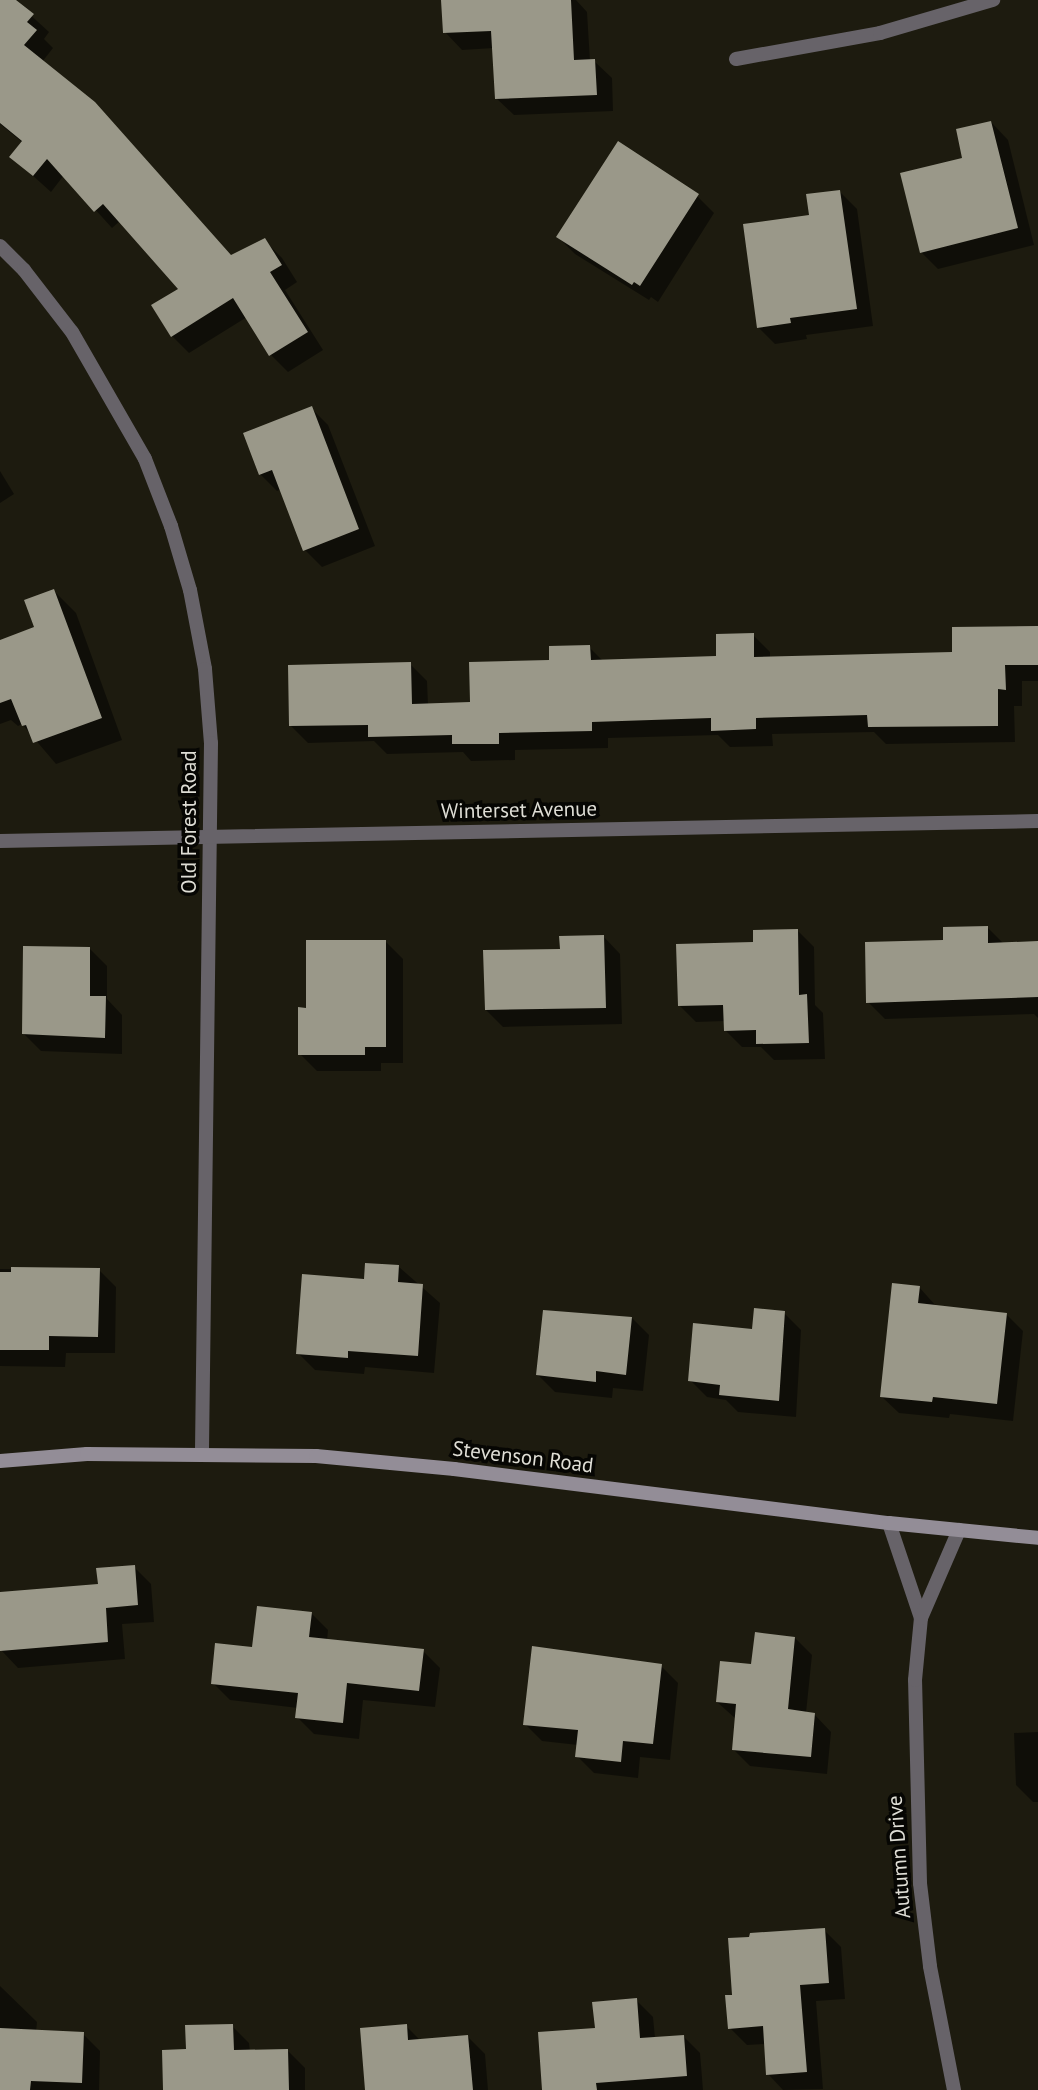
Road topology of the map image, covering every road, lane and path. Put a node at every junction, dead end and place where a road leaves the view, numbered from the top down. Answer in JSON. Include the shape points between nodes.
{"nodes":[{"id":1,"x":993,"y":0,"type":"edge"},
{"id":2,"x":736,"y":59,"type":"dead end"},
{"id":3,"x":0,"y":246,"type":"edge"},
{"id":4,"x":1038,"y":821,"type":"edge"},
{"id":5,"x":211,"y":837,"type":"junction"},
{"id":6,"x":0,"y":841,"type":"edge"},
{"id":7,"x":202,"y":1453,"type":"junction"},
{"id":8,"x":0,"y":1461,"type":"edge"},
{"id":9,"x":889,"y":1523,"type":"junction"},
{"id":10,"x":960,"y":1530,"type":"junction"},
{"id":11,"x":1038,"y":1538,"type":"edge"},
{"id":12,"x":921,"y":1618,"type":"junction"},
{"id":13,"x":954,"y":2090,"type":"edge"}],
"edges":[{"from":1,"to":2,"type":"street","via":[[880,33]]},
{"from":3,"to":5,"type":"street","name":"Old Forest Road","via":[[72,332],[145,459],[171,526],[190,590],[205,670]]},
{"from":4,"to":5,"type":"street","name":"Winterset Avenue"},
{"from":5,"to":6,"type":"street","name":"Winterset Avenue"},
{"from":5,"to":7,"type":"street","name":"Old Forest Road"},
{"from":7,"to":8,"type":"main road","name":"Stevenson Road","via":[[88,1454]]},
{"from":7,"to":9,"type":"main road","name":"Stevenson Road","via":[[316,1456],[454,1469]]},
{"from":9,"to":10,"type":"main road","name":"Stevenson Road"},
{"from":9,"to":12,"type":"street","name":"Autumn Drive"},
{"from":10,"to":11,"type":"main road","name":"Stevenson Road"},
{"from":10,"to":12,"type":"street","name":"Autumn Drive"},
{"from":12,"to":13,"type":"street","name":"Autumn Drive","via":[[915,1680],[919,1883]]}]}
